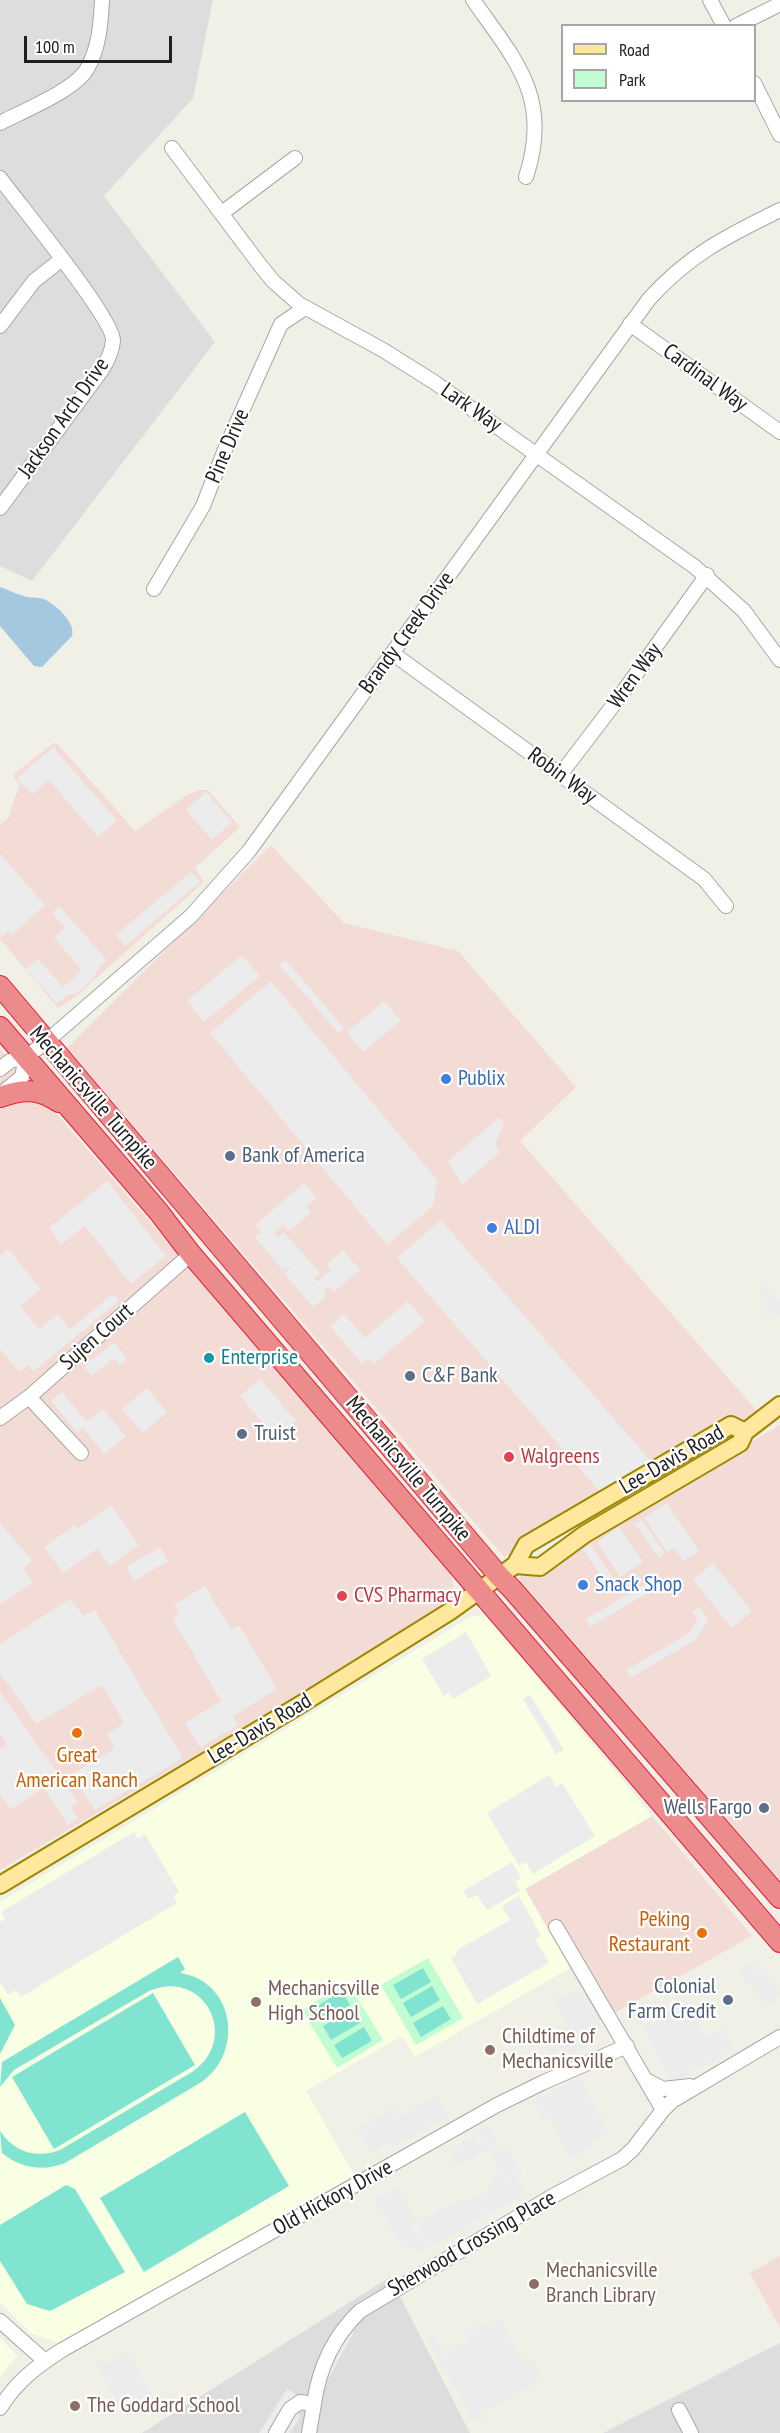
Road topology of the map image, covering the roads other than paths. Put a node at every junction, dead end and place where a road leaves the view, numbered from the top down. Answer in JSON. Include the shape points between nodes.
{"nodes":[{"id":1,"x":102,"y":0,"type":"edge"},
{"id":2,"x":473,"y":0,"type":"edge"},
{"id":3,"x":710,"y":0,"type":"edge"},
{"id":4,"x":780,"y":4,"type":"edge"},
{"id":5,"x":723,"y":24,"type":"edge"},
{"id":6,"x":740,"y":24,"type":"edge"},
{"id":7,"x":756,"y":86,"type":"edge"},
{"id":8,"x":0,"y":123,"type":"edge"},
{"id":9,"x":780,"y":135,"type":"edge"},
{"id":10,"x":172,"y":148,"type":"dead end"},
{"id":11,"x":295,"y":158,"type":"dead end"},
{"id":12,"x":526,"y":177,"type":"dead end"},
{"id":13,"x":0,"y":178,"type":"edge"},
{"id":14,"x":780,"y":210,"type":"edge"},
{"id":15,"x":222,"y":213,"type":"junction"},
{"id":16,"x":62,"y":259,"type":"junction"},
{"id":17,"x":305,"y":308,"type":"junction"},
{"id":18,"x":630,"y":324,"type":"junction"},
{"id":19,"x":0,"y":326,"type":"edge"},
{"id":20,"x":780,"y":432,"type":"edge"},
{"id":21,"x":536,"y":454,"type":"junction"},
{"id":22,"x":0,"y":508,"type":"edge"},
{"id":23,"x":707,"y":575,"type":"junction"},
{"id":24,"x":154,"y":589,"type":"dead end"},
{"id":25,"x":392,"y":653,"type":"junction"},
{"id":26,"x":780,"y":660,"type":"edge"},
{"id":27,"x":560,"y":775,"type":"junction"},
{"id":28,"x":726,"y":906,"type":"dead end"},
{"id":29,"x":0,"y":987,"type":"edge"},
{"id":30,"x":0,"y":1027,"type":"edge"},
{"id":31,"x":46,"y":1042,"type":"junction"},
{"id":32,"x":26,"y":1057,"type":"junction"},
{"id":33,"x":0,"y":1069,"type":"edge"},
{"id":34,"x":0,"y":1096,"type":"edge"},
{"id":35,"x":71,"y":1109,"type":"junction"},
{"id":36,"x":191,"y":1254,"type":"junction"},
{"id":37,"x":29,"y":1397,"type":"junction"},
{"id":38,"x":780,"y":1405,"type":"edge"},
{"id":39,"x":0,"y":1418,"type":"edge"},
{"id":40,"x":745,"y":1432,"type":"junction"},
{"id":41,"x":81,"y":1453,"type":"dead end"},
{"id":42,"x":665,"y":1463,"type":"junction"},
{"id":43,"x":621,"y":1513,"type":"junction"},
{"id":44,"x":507,"y":1571,"type":"junction"},
{"id":45,"x":480,"y":1590,"type":"junction"},
{"id":46,"x":0,"y":1885,"type":"edge"},
{"id":47,"x":780,"y":1898,"type":"edge"},
{"id":48,"x":556,"y":1927,"type":"dead end"},
{"id":49,"x":780,"y":1941,"type":"edge"},
{"id":50,"x":780,"y":2037,"type":"edge"},
{"id":51,"x":627,"y":2046,"type":"junction"},
{"id":52,"x":646,"y":2080,"type":"junction"},
{"id":53,"x":701,"y":2084,"type":"junction"},
{"id":54,"x":663,"y":2110,"type":"junction"},
{"id":55,"x":0,"y":2321,"type":"edge"},
{"id":56,"x":45,"y":2361,"type":"junction"},
{"id":57,"x":314,"y":2404,"type":"junction"},
{"id":58,"x":0,"y":2408,"type":"edge"},
{"id":59,"x":679,"y":2409,"type":"dead end"},
{"id":60,"x":276,"y":2433,"type":"edge"},
{"id":61,"x":309,"y":2433,"type":"edge"},
{"id":62,"x":691,"y":2433,"type":"edge"}],
"edges":[{"from":1,"to":8,"type":"street","via":[[98,41],[87,70],[69,86]]},
{"from":2,"to":12,"type":"street","via":[[514,58],[530,92],[535,142]]},
{"from":3,"to":5,"type":"street"},
{"from":4,"to":6,"type":"street"},
{"from":7,"to":9,"type":"street"},
{"from":10,"to":15,"type":"street","name":"Lark Way"},
{"from":11,"to":15,"type":"street"},
{"from":13,"to":16,"type":"street","name":"Jackson Arch Drive"},
{"from":14,"to":18,"type":"street","name":"Brandy Creek Drive","via":[[700,252],[666,281]]},
{"from":15,"to":17,"type":"street","name":"Lark Way","via":[[273,281]]},
{"from":16,"to":19,"type":"street","via":[[34,281]]},
{"from":16,"to":22,"type":"street","name":"Jackson Arch Drive","via":[[104,318],[113,342],[101,371]]},
{"from":17,"to":21,"type":"street","name":"Lark Way","via":[[434,382]]},
{"from":17,"to":24,"type":"street","name":"Pine Drive","via":[[282,324],[203,506]]},
{"from":18,"to":20,"type":"street","name":"Cardinal Way"},
{"from":18,"to":21,"type":"street","name":"Brandy Creek Drive"},
{"from":21,"to":23,"type":"street","name":"Lark Way"},
{"from":21,"to":25,"type":"street","name":"Brandy Creek Drive"},
{"from":23,"to":26,"type":"street","name":"Lark Way","via":[[744,611]]},
{"from":23,"to":27,"type":"street","name":"Wren Way"},
{"from":25,"to":27,"type":"street","name":"Robin Way"},
{"from":25,"to":31,"type":"street","name":"Brandy Creek Drive","via":[[218,888],[185,922]]},
{"from":27,"to":28,"type":"street","name":"Robin Way","via":[[704,879]]},
{"from":29,"to":31,"type":"highway","name":"Mechanicsville Turnpike"},
{"from":30,"to":32,"type":"highway","name":"Mechanicsville Turnpike"},
{"from":31,"to":32,"type":"street","name":"Brandy Creek Drive"},
{"from":31,"to":44,"type":"highway","name":"Mechanicsville Turnpike"},
{"from":32,"to":33,"type":"street","name":"Brandy Creek Drive","via":[[10,1061]]},
{"from":32,"to":34,"type":"street","via":[[22,1077]]},
{"from":32,"to":35,"type":"highway","name":"Mechanicsville Turnpike"},
{"from":34,"to":35,"type":"highway","via":[[19,1090],[40,1091]]},
{"from":35,"to":36,"type":"highway","name":"Mechanicsville Turnpike"},
{"from":36,"to":37,"type":"street","name":"Sujen Court"},
{"from":36,"to":45,"type":"highway","name":"Mechanicsville Turnpike"},
{"from":37,"to":39,"type":"street","name":"Sujen Court"},
{"from":37,"to":41,"type":"street"},
{"from":38,"to":40,"type":"main road","name":"Lee-Davis Road"},
{"from":40,"to":42,"type":"main road","name":"Lee-Davis Road","via":[[731,1425]]},
{"from":40,"to":43,"type":"main road","name":"Lee-Davis Road","via":[[740,1443]]},
{"from":42,"to":43,"type":"main road","via":[[662,1476]]},
{"from":42,"to":44,"type":"main road","name":"Lee-Davis Road","via":[[526,1545]]},
{"from":43,"to":44,"type":"main road","name":"Lee-Davis Road","via":[[540,1567]]},
{"from":44,"to":45,"type":"main road","name":"Lee-Davis Road"},
{"from":44,"to":47,"type":"highway","name":"Mechanicsville Turnpike","via":[[520,1597]]},
{"from":45,"to":46,"type":"main road","name":"Lee-Davis Road","via":[[303,1703]]},
{"from":45,"to":49,"type":"highway","name":"Mechanicsville Turnpike"},
{"from":48,"to":51,"type":"street"},
{"from":50,"to":53,"type":"street"},
{"from":51,"to":52,"type":"street"},
{"from":51,"to":56,"type":"street","name":"Old Hickory Drive","via":[[498,2105]]},
{"from":52,"to":53,"type":"street","via":[[663,2090]]},
{"from":52,"to":54,"type":"street"},
{"from":53,"to":54,"type":"street"},
{"from":54,"to":57,"type":"street","name":"Sherwood Crossing Place","via":[[622,2159],[360,2312],[336,2337],[319,2377]]},
{"from":55,"to":56,"type":"street"},
{"from":56,"to":58,"type":"street","name":"Old Hickory Drive","via":[[15,2386]]},
{"from":57,"to":60,"type":"street","via":[[295,2404]]},
{"from":57,"to":61,"type":"street","name":"Sherwood Crossing Place"},
{"from":59,"to":62,"type":"street"}]}
